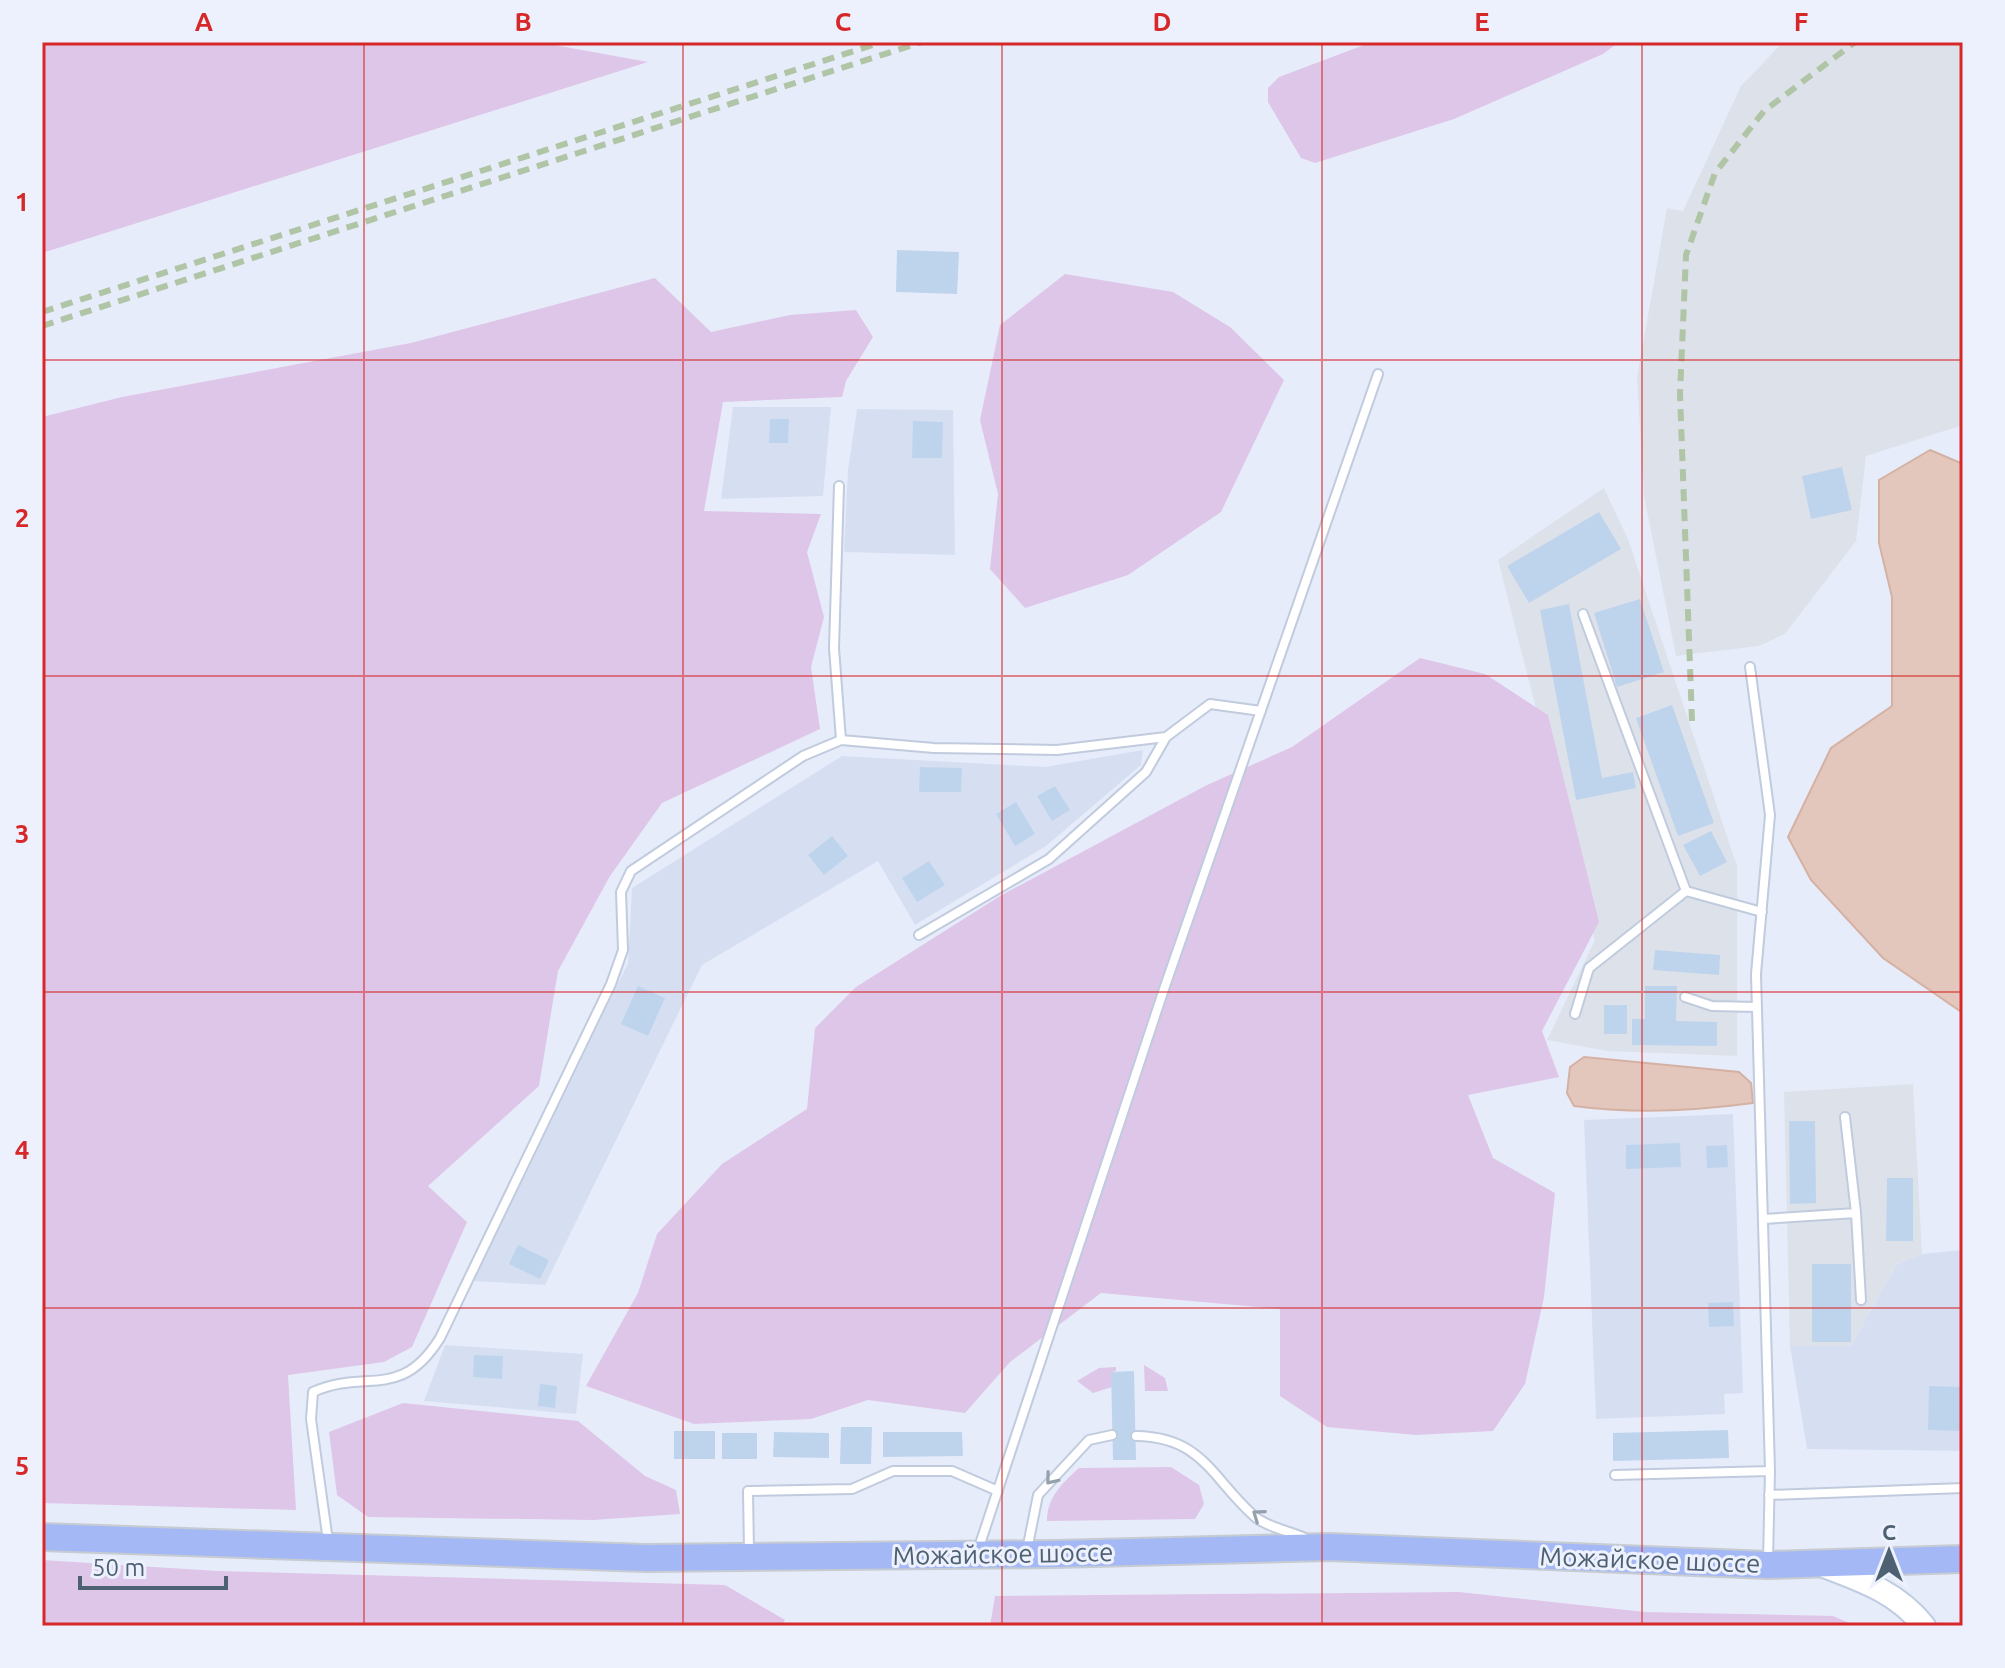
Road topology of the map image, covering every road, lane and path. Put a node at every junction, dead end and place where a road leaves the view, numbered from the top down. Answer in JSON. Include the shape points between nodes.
{"nodes":[{"id":1,"x":1378,"y":374,"type":"dead end"},
{"id":2,"x":839,"y":486,"type":"dead end"},
{"id":3,"x":1583,"y":614,"type":"dead end"},
{"id":4,"x":1750,"y":667,"type":"dead end"},
{"id":5,"x":1261,"y":711,"type":"junction"},
{"id":6,"x":1166,"y":737,"type":"junction"},
{"id":7,"x":841,"y":740,"type":"junction"},
{"id":8,"x":1686,"y":891,"type":"junction"},
{"id":9,"x":1762,"y":912,"type":"junction"},
{"id":10,"x":919,"y":935,"type":"dead end"},
{"id":11,"x":1685,"y":997,"type":"dead end"},
{"id":12,"x":1757,"y":1007,"type":"junction"},
{"id":13,"x":1575,"y":1014,"type":"dead end"},
{"id":14,"x":1845,"y":1117,"type":"dead end"},
{"id":15,"x":1856,"y":1213,"type":"junction"},
{"id":16,"x":1763,"y":1219,"type":"junction"},
{"id":17,"x":1861,"y":1300,"type":"dead end"},
{"id":18,"x":1112,"y":1435,"type":"dead end"},
{"id":19,"x":1136,"y":1436,"type":"dead end"},
{"id":20,"x":1770,"y":1471,"type":"junction"},
{"id":21,"x":1615,"y":1475,"type":"dead end"},
{"id":22,"x":1963,"y":1488,"type":"edge"},
{"id":23,"x":998,"y":1491,"type":"junction"},
{"id":24,"x":1769,"y":1495,"type":"junction"},
{"id":25,"x":42,"y":1537,"type":"edge"},
{"id":26,"x":329,"y":1546,"type":"junction"},
{"id":27,"x":1329,"y":1547,"type":"junction"},
{"id":28,"x":1027,"y":1554,"type":"junction"},
{"id":29,"x":977,"y":1555,"type":"junction"},
{"id":30,"x":749,"y":1557,"type":"junction"},
{"id":31,"x":1963,"y":1559,"type":"edge"},
{"id":32,"x":1768,"y":1565,"type":"junction"},
{"id":33,"x":1820,"y":1565,"type":"junction"},
{"id":34,"x":1924,"y":1626,"type":"edge"}],
"edges":[{"from":1,"to":5,"type":"lane"},
{"from":2,"to":7,"type":"lane","via":[[834,648]]},
{"from":3,"to":8,"type":"lane"},
{"from":4,"to":9,"type":"lane","via":[[1770,815]]},
{"from":5,"to":6,"type":"lane","via":[[1210,704]]},
{"from":5,"to":23,"type":"lane"},
{"from":6,"to":7,"type":"lane","via":[[1057,750]]},
{"from":6,"to":10,"type":"lane","via":[[1146,772],[1049,859]]},
{"from":7,"to":26,"type":"lane","via":[[803,756],[631,871],[621,892],[623,950],[611,984],[440,1338],[425,1361],[398,1377],[313,1392],[311,1419]]},
{"from":8,"to":9,"type":"lane"},
{"from":8,"to":13,"type":"lane","via":[[1589,968]]},
{"from":9,"to":12,"type":"lane"},
{"from":11,"to":12,"type":"lane","via":[[1712,1006]]},
{"from":12,"to":16,"type":"lane"},
{"from":14,"to":15,"type":"lane"},
{"from":15,"to":16,"type":"lane"},
{"from":15,"to":17,"type":"lane"},
{"from":16,"to":20,"type":"lane"},
{"from":18,"to":28,"type":"lane","one_way":true,"via":[[1089,1440],[1038,1495]]},
{"from":27,"to":19,"type":"lane","one_way":true,"via":[[1257,1518],[1180,1442]]},
{"from":20,"to":21,"type":"lane"},
{"from":20,"to":24,"type":"lane"},
{"from":22,"to":24,"type":"lane"},
{"from":23,"to":29,"type":"lane"},
{"from":23,"to":30,"type":"lane","via":[[952,1471],[893,1471],[852,1489],[748,1491]]},
{"from":24,"to":32,"type":"lane"},
{"from":25,"to":26,"type":"main road","name":"Можайское шоссе"},
{"from":26,"to":30,"type":"main road","name":"Можайское шоссе"},
{"from":27,"to":28,"type":"main road","name":"Можайское шоссе"},
{"from":27,"to":32,"type":"main road","name":"Можайское шоссе"},
{"from":28,"to":29,"type":"main road","name":"Можайское шоссе"},
{"from":29,"to":30,"type":"main road","name":"Можайское шоссе"},
{"from":31,"to":33,"type":"main road","name":"Можайское шоссе"},
{"from":32,"to":33,"type":"main road","name":"Можайское шоссе"},
{"from":33,"to":34,"type":"main road","via":[[1907,1605]]}]}
